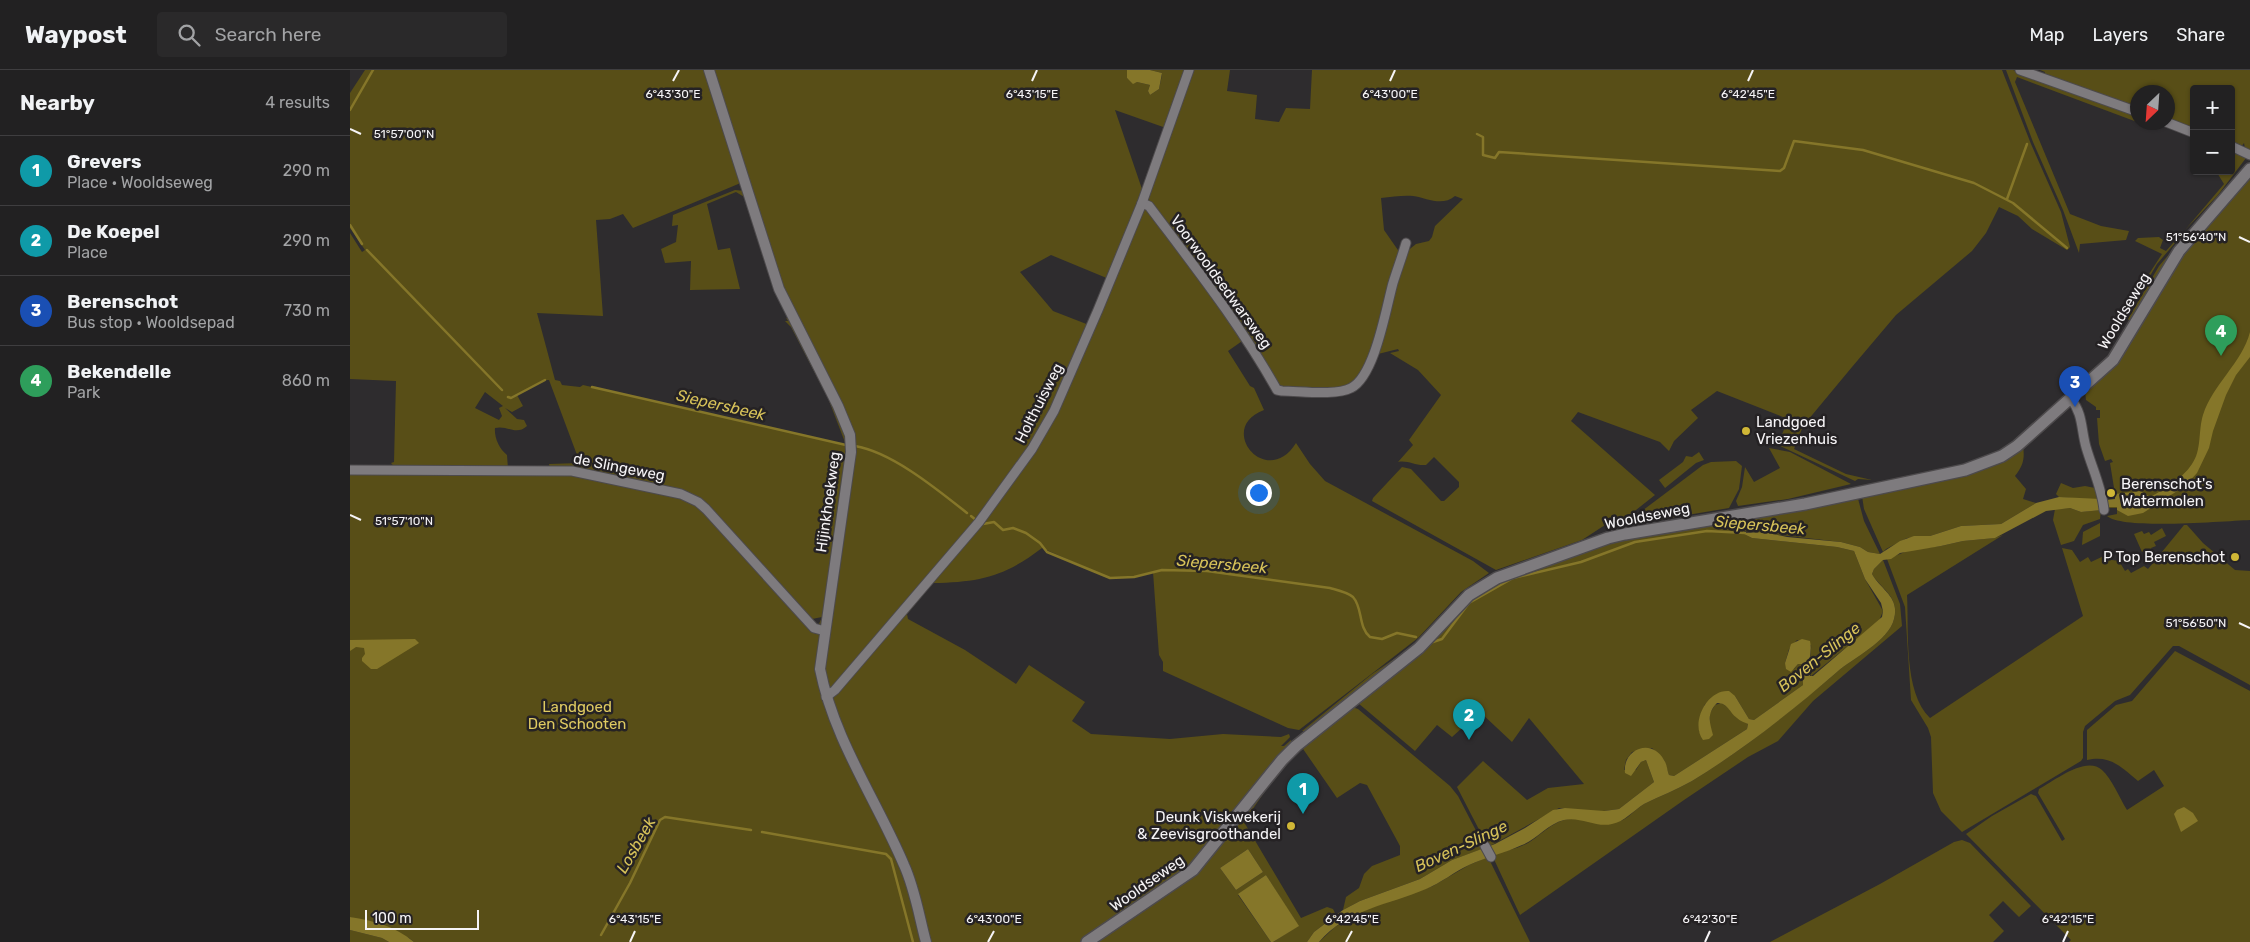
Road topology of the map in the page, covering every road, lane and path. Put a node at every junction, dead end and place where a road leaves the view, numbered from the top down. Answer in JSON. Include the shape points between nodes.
{"nodes":[{"id":1,"x":709,"y":70,"type":"edge"},
{"id":2,"x":1190,"y":70,"type":"edge"},
{"id":3,"x":2020,"y":70,"type":"edge"},
{"id":4,"x":2130,"y":109,"type":"edge"},
{"id":5,"x":2175,"y":125,"type":"edge"},
{"id":6,"x":2190,"y":131,"type":"edge"},
{"id":7,"x":2235,"y":148,"type":"edge"},
{"id":8,"x":2250,"y":155,"type":"edge"},
{"id":9,"x":2250,"y":169,"type":"edge"},
{"id":10,"x":1142,"y":203,"type":"junction"},
{"id":11,"x":1406,"y":243,"type":"dead end"},
{"id":12,"x":2071,"y":399,"type":"junction"},
{"id":13,"x":350,"y":470,"type":"edge"},
{"id":14,"x":2104,"y":510,"type":"dead end"},
{"id":15,"x":824,"y":631,"type":"junction"},
{"id":16,"x":826,"y":696,"type":"junction"},
{"id":17,"x":1485,"y":846,"type":"dead end"},
{"id":18,"x":1491,"y":857,"type":"dead end"},
{"id":19,"x":926,"y":942,"type":"edge"},
{"id":20,"x":1087,"y":942,"type":"edge"}],
"edges":[{"from":1,"to":15,"type":"street","name":"Hijinkhoekweg","via":[[779,289],[850,435],[851,452]]},
{"from":2,"to":10,"type":"street","name":"Holthuisweg"},
{"from":3,"to":4,"type":"street"},
{"from":5,"to":6,"type":"street"},
{"from":7,"to":8,"type":"street"},
{"from":9,"to":12,"type":"main road","name":"Wooldseweg","via":[[2179,251],[2113,360]]},
{"from":10,"to":11,"type":"street","name":"Voorwooldsedwarsweg","via":[[1149,206],[1211,288],[1247,338],[1277,390],[1282,391],[1339,391],[1350,389],[1358,382],[1374,353]]},
{"from":10,"to":16,"type":"street","name":"Holthuisweg","via":[[1061,396],[1032,449],[979,522],[835,690]]},
{"from":12,"to":14,"type":"street","via":[[2082,420],[2085,443]]},
{"from":12,"to":20,"type":"main road","name":"Wooldseweg","via":[[2017,446],[1982,465],[1805,504],[1608,538],[1486,584],[1458,605],[1419,648],[1296,746],[1193,870]]},
{"from":13,"to":15,"type":"street","name":"de Slingeweg","via":[[572,471],[681,494],[706,509],[814,628]]},
{"from":15,"to":16,"type":"street","name":"Hijinkhoekweg","via":[[820,668]]},
{"from":16,"to":19,"type":"street","name":"Hijinkhoekweg","via":[[838,733],[904,865]]},
{"from":17,"to":18,"type":"street"}]}
